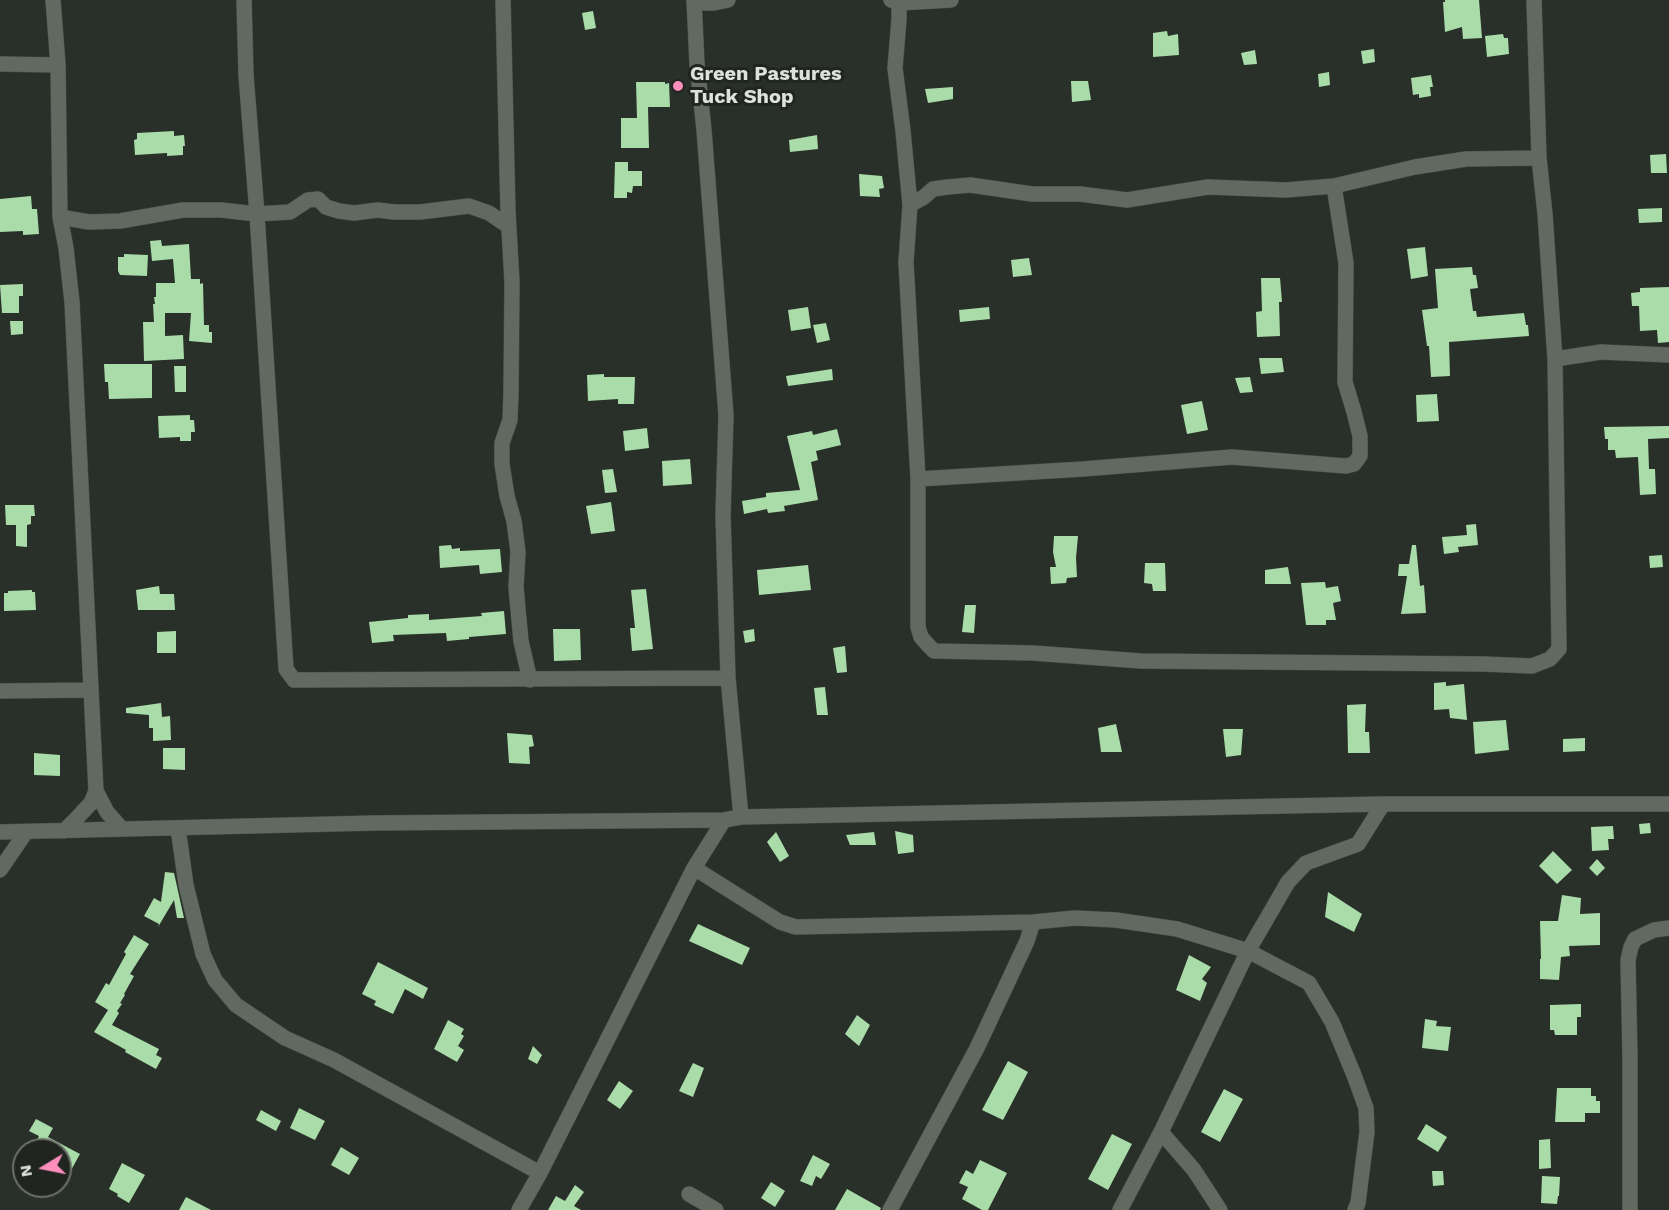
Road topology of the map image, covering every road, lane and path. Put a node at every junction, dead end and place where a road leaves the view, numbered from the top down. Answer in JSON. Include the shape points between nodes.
{"nodes":[{"id":1,"x":52,"y":0,"type":"edge"},
{"id":2,"x":244,"y":0,"type":"edge"},
{"id":3,"x":503,"y":0,"type":"edge"},
{"id":4,"x":728,"y":0,"type":"edge"},
{"id":5,"x":951,"y":0,"type":"edge"},
{"id":6,"x":1534,"y":0,"type":"edge"},
{"id":7,"x":694,"y":2,"type":"edge"},
{"id":8,"x":895,"y":2,"type":"edge"},
{"id":9,"x":0,"y":64,"type":"edge"},
{"id":10,"x":58,"y":65,"type":"junction"},
{"id":11,"x":1539,"y":158,"type":"junction"},
{"id":12,"x":1334,"y":186,"type":"junction"},
{"id":13,"x":910,"y":205,"type":"junction"},
{"id":14,"x":257,"y":214,"type":"junction"},
{"id":15,"x":60,"y":217,"type":"junction"},
{"id":16,"x":508,"y":226,"type":"junction"},
{"id":17,"x":1669,"y":355,"type":"edge"},
{"id":18,"x":1555,"y":359,"type":"junction"},
{"id":19,"x":918,"y":479,"type":"junction"},
{"id":20,"x":728,"y":678,"type":"junction"},
{"id":21,"x":530,"y":680,"type":"junction"},
{"id":22,"x":90,"y":690,"type":"junction"},
{"id":23,"x":0,"y":691,"type":"edge"},
{"id":24,"x":96,"y":791,"type":"junction"},
{"id":25,"x":1383,"y":804,"type":"junction"},
{"id":26,"x":1669,"y":804,"type":"edge"},
{"id":27,"x":741,"y":817,"type":"junction"},
{"id":28,"x":724,"y":820,"type":"junction"},
{"id":29,"x":178,"y":828,"type":"junction"},
{"id":30,"x":122,"y":829,"type":"junction"},
{"id":31,"x":64,"y":831,"type":"junction"},
{"id":32,"x":0,"y":832,"type":"edge"},
{"id":33,"x":26,"y":832,"type":"junction"},
{"id":34,"x":694,"y":868,"type":"junction"},
{"id":35,"x":0,"y":870,"type":"edge"},
{"id":36,"x":1033,"y":922,"type":"junction"},
{"id":37,"x":1669,"y":928,"type":"edge"},
{"id":38,"x":1248,"y":951,"type":"junction"},
{"id":39,"x":1161,"y":1132,"type":"junction"},
{"id":40,"x":540,"y":1173,"type":"junction"},
{"id":41,"x":689,"y":1194,"type":"dead end"},
{"id":42,"x":519,"y":1210,"type":"edge"},
{"id":43,"x":716,"y":1210,"type":"edge"},
{"id":44,"x":890,"y":1210,"type":"edge"},
{"id":45,"x":1120,"y":1210,"type":"edge"},
{"id":46,"x":1220,"y":1210,"type":"edge"},
{"id":47,"x":1355,"y":1210,"type":"edge"},
{"id":48,"x":1630,"y":1210,"type":"edge"}],
"edges":[{"from":1,"to":10,"type":"street"},
{"from":2,"to":14,"type":"street"},
{"from":3,"to":16,"type":"street"},
{"from":4,"to":7,"type":"street"},
{"from":5,"to":8,"type":"street"},
{"from":6,"to":11,"type":"street"},
{"from":7,"to":20,"type":"street","via":[[726,415],[723,515]]},
{"from":8,"to":13,"type":"street","via":[[899,19],[895,68]]},
{"from":9,"to":10,"type":"street"},
{"from":10,"to":15,"type":"street"},
{"from":11,"to":12,"type":"street","via":[[1466,159]]},
{"from":11,"to":18,"type":"street"},
{"from":12,"to":13,"type":"street","via":[[1286,190],[1208,187],[1127,200],[1080,194],[1032,194],[970,185],[933,189]]},
{"from":12,"to":19,"type":"street","via":[[1346,263],[1345,382],[1360,436],[1360,456],[1354,464],[1232,457]]},
{"from":13,"to":19,"type":"street","via":[[906,262]]},
{"from":14,"to":15,"type":"street","via":[[183,210],[89,222]]},
{"from":14,"to":16,"type":"street","via":[[290,212],[308,200],[318,199],[326,207],[354,213],[420,212],[469,206]]},
{"from":14,"to":21,"type":"street","via":[[286,669],[294,680]]},
{"from":15,"to":22,"type":"street","via":[[72,302]]},
{"from":16,"to":21,"type":"street","via":[[511,393],[502,464],[514,521],[521,641]]},
{"from":17,"to":18,"type":"street","via":[[1601,352]]},
{"from":18,"to":19,"type":"street","via":[[1559,649],[1550,659],[1532,666],[1141,661],[934,651],[921,637],[918,627]]},
{"from":20,"to":21,"type":"street"},
{"from":20,"to":27,"type":"street"},
{"from":22,"to":23,"type":"street"},
{"from":22,"to":24,"type":"street"},
{"from":24,"to":30,"type":"street"},
{"from":24,"to":31,"type":"street","via":[[91,803]]},
{"from":25,"to":26,"type":"street"},
{"from":25,"to":27,"type":"street"},
{"from":25,"to":38,"type":"street","via":[[1358,844],[1306,863],[1288,882]]},
{"from":27,"to":28,"type":"street"},
{"from":28,"to":29,"type":"street"},
{"from":28,"to":34,"type":"street"},
{"from":29,"to":30,"type":"street"},
{"from":29,"to":40,"type":"street","via":[[186,885],[203,954],[215,980],[236,1005],[285,1038],[334,1060]]},
{"from":30,"to":31,"type":"street"},
{"from":31,"to":33,"type":"street"},
{"from":32,"to":33,"type":"street"},
{"from":33,"to":35,"type":"street"},
{"from":34,"to":36,"type":"street","via":[[780,922],[796,927]]},
{"from":34,"to":40,"type":"street"},
{"from":36,"to":38,"type":"street","via":[[1116,920],[1177,929]]},
{"from":36,"to":44,"type":"street","via":[[977,1048]]},
{"from":37,"to":48,"type":"street","via":[[1635,939],[1628,960]]},
{"from":38,"to":39,"type":"street"},
{"from":38,"to":47,"type":"street","via":[[1309,983],[1332,1022],[1354,1075],[1366,1108],[1367,1132]]},
{"from":39,"to":45,"type":"street"},
{"from":39,"to":46,"type":"street","via":[[1194,1170]]},
{"from":40,"to":42,"type":"street"},
{"from":41,"to":43,"type":"street"}]}
